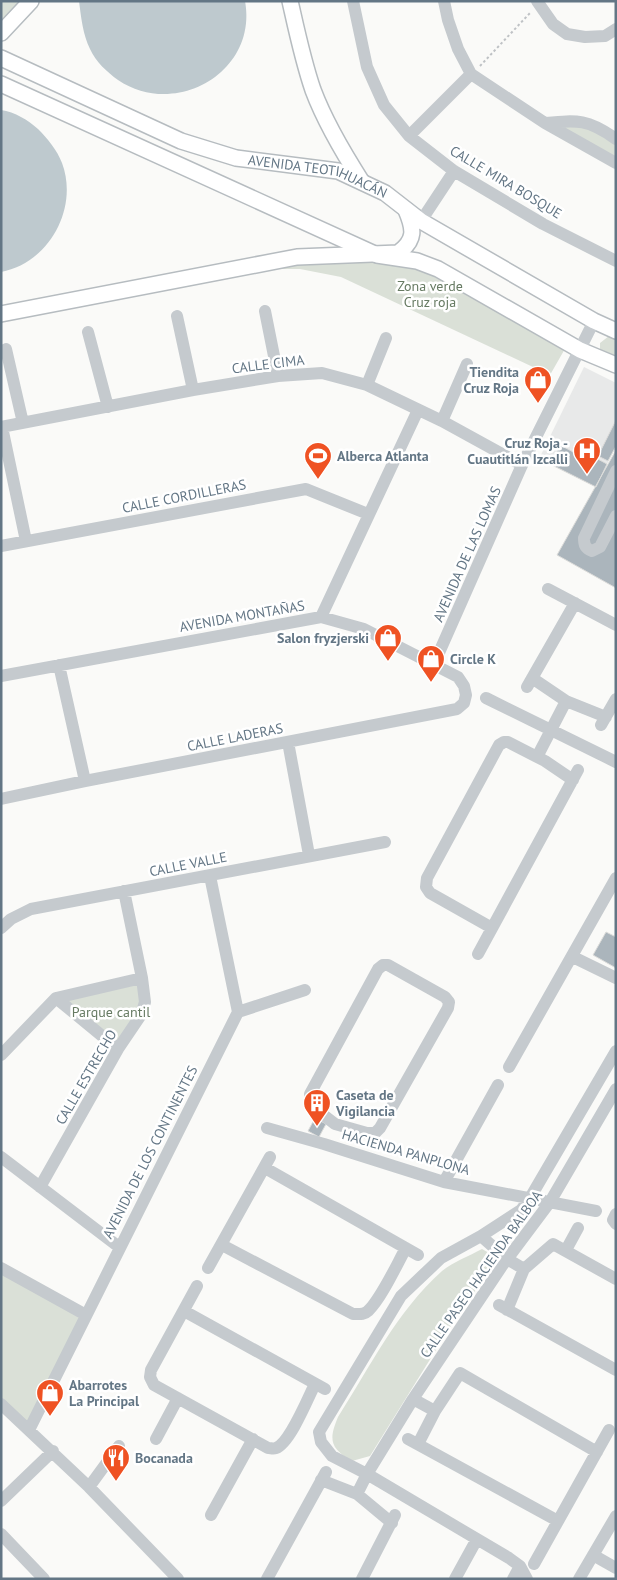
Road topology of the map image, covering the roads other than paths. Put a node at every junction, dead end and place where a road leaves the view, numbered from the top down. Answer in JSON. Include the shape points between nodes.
{"nodes":[{"id":1,"x":31,"y":1,"type":"edge"},
{"id":2,"x":290,"y":1,"type":"edge"},
{"id":3,"x":352,"y":1,"type":"edge"},
{"id":4,"x":444,"y":1,"type":"edge"},
{"id":5,"x":538,"y":3,"type":"edge"},
{"id":6,"x":616,"y":29,"type":"edge"},
{"id":7,"x":1,"y":33,"type":"edge"},
{"id":8,"x":6,"y":61,"type":"edge"},
{"id":9,"x":471,"y":74,"type":"junction"},
{"id":10,"x":1,"y":84,"type":"edge"},
{"id":11,"x":545,"y":123,"type":"junction"},
{"id":12,"x":409,"y":136,"type":"junction"},
{"id":13,"x":616,"y":139,"type":"edge"},
{"id":14,"x":616,"y":163,"type":"edge"},
{"id":15,"x":454,"y":171,"type":"junction"},
{"id":16,"x":363,"y":183,"type":"junction"},
{"id":17,"x":406,"y":210,"type":"junction"},
{"id":18,"x":421,"y":221,"type":"junction"},
{"id":19,"x":377,"y":255,"type":"junction"},
{"id":20,"x":616,"y":261,"type":"edge"},
{"id":21,"x":265,"y":311,"type":"dead end"},
{"id":22,"x":1,"y":314,"type":"edge"},
{"id":23,"x":177,"y":316,"type":"dead end"},
{"id":24,"x":594,"y":321,"type":"junction"},
{"id":25,"x":616,"y":331,"type":"edge"},
{"id":26,"x":88,"y":332,"type":"dead end"},
{"id":27,"x":386,"y":338,"type":"dead end"},
{"id":28,"x":6,"y":349,"type":"dead end"},
{"id":29,"x":580,"y":350,"type":"junction"},
{"id":30,"x":467,"y":364,"type":"dead end"},
{"id":31,"x":616,"y":365,"type":"edge"},
{"id":32,"x":278,"y":376,"type":"junction"},
{"id":33,"x":367,"y":385,"type":"junction"},
{"id":34,"x":192,"y":390,"type":"junction"},
{"id":35,"x":108,"y":407,"type":"junction"},
{"id":36,"x":418,"y":410,"type":"junction"},
{"id":37,"x":442,"y":421,"type":"junction"},
{"id":38,"x":23,"y":423,"type":"junction"},
{"id":39,"x":2,"y":427,"type":"edge"},
{"id":40,"x":522,"y":465,"type":"junction"},
{"id":41,"x":616,"y":471,"type":"edge"},
{"id":42,"x":368,"y":514,"type":"junction"},
{"id":43,"x":616,"y":516,"type":"edge"},
{"id":44,"x":26,"y":541,"type":"junction"},
{"id":45,"x":1,"y":546,"type":"edge"},
{"id":46,"x":548,"y":589,"type":"dead end"},
{"id":47,"x":575,"y":604,"type":"junction"},
{"id":48,"x":321,"y":617,"type":"junction"},
{"id":49,"x":616,"y":625,"type":"edge"},
{"id":50,"x":434,"y":664,"type":"junction"},
{"id":51,"x":59,"y":666,"type":"junction"},
{"id":52,"x":1,"y":676,"type":"edge"},
{"id":53,"x":466,"y":695,"type":"joint"},
{"id":54,"x":486,"y":698,"type":"dead end"},
{"id":55,"x":616,"y":699,"type":"edge"},
{"id":56,"x":566,"y":701,"type":"junction"},
{"id":57,"x":552,"y":730,"type":"junction"},
{"id":58,"x":288,"y":742,"type":"junction"},
{"id":59,"x":537,"y":757,"type":"junction"},
{"id":60,"x":616,"y":762,"type":"edge"},
{"id":61,"x":85,"y":781,"type":"junction"},
{"id":62,"x":1,"y":799,"type":"edge"},
{"id":63,"x":386,"y":842,"type":"dead end"},
{"id":64,"x":309,"y":855,"type":"junction"},
{"id":65,"x":210,"y":876,"type":"junction"},
{"id":66,"x":616,"y":878,"type":"edge"},
{"id":67,"x":124,"y":892,"type":"junction"},
{"id":68,"x":1,"y":928,"type":"edge"},
{"id":69,"x":492,"y":928,"type":"junction"},
{"id":70,"x":478,"y":954,"type":"dead end"},
{"id":71,"x":573,"y":957,"type":"junction"},
{"id":72,"x":142,"y":978,"type":"junction"},
{"id":73,"x":616,"y":978,"type":"edge"},
{"id":74,"x":304,"y":990,"type":"dead end"},
{"id":75,"x":56,"y":998,"type":"junction"},
{"id":76,"x":238,"y":1012,"type":"junction"},
{"id":77,"x":118,"y":1049,"type":"junction"},
{"id":78,"x":616,"y":1051,"type":"edge"},
{"id":79,"x":1,"y":1055,"type":"edge"},
{"id":80,"x":509,"y":1067,"type":"dead end"},
{"id":81,"x":498,"y":1085,"type":"dead end"},
{"id":82,"x":616,"y":1089,"type":"edge"},
{"id":83,"x":612,"y":1106,"type":"edge"},
{"id":84,"x":336,"y":1124,"type":"junction"},
{"id":85,"x":267,"y":1128,"type":"dead end"},
{"id":86,"x":324,"y":1144,"type":"junction"},
{"id":87,"x":1,"y":1157,"type":"edge"},
{"id":88,"x":444,"y":1182,"type":"junction"},
{"id":89,"x":40,"y":1187,"type":"junction"},
{"id":90,"x":530,"y":1198,"type":"junction"},
{"id":91,"x":550,"y":1202,"type":"junction"},
{"id":92,"x":596,"y":1211,"type":"dead end"},
{"id":93,"x":616,"y":1214,"type":"edge"},
{"id":94,"x":616,"y":1224,"type":"edge"},
{"id":95,"x":578,"y":1228,"type":"dead end"},
{"id":96,"x":481,"y":1236,"type":"junction"},
{"id":97,"x":222,"y":1245,"type":"junction"},
{"id":98,"x":119,"y":1247,"type":"junction"},
{"id":99,"x":406,"y":1248,"type":"junction"},
{"id":100,"x":566,"y":1250,"type":"junction"},
{"id":101,"x":418,"y":1255,"type":"dead end"},
{"id":102,"x":508,"y":1259,"type":"junction"},
{"id":103,"x":1,"y":1268,"type":"edge"},
{"id":104,"x":208,"y":1268,"type":"dead end"},
{"id":105,"x":524,"y":1269,"type":"junction"},
{"id":106,"x":616,"y":1278,"type":"edge"},
{"id":107,"x":197,"y":1286,"type":"dead end"},
{"id":108,"x":384,"y":1288,"type":"junction"},
{"id":109,"x":401,"y":1296,"type":"junction"},
{"id":110,"x":184,"y":1311,"type":"junction"},
{"id":111,"x":86,"y":1315,"type":"junction"},
{"id":112,"x":616,"y":1370,"type":"edge"},
{"id":113,"x":178,"y":1398,"type":"junction"},
{"id":114,"x":413,"y":1399,"type":"junction"},
{"id":115,"x":1,"y":1404,"type":"edge"},
{"id":116,"x":435,"y":1410,"type":"junction"},
{"id":117,"x":298,"y":1422,"type":"junction"},
{"id":118,"x":29,"y":1430,"type":"junction"},
{"id":119,"x":609,"y":1430,"type":"dead end"},
{"id":120,"x":319,"y":1432,"type":"junction"},
{"id":121,"x":156,"y":1438,"type":"dead end"},
{"id":122,"x":253,"y":1439,"type":"junction"},
{"id":123,"x":119,"y":1446,"type":"dead end"},
{"id":124,"x":53,"y":1451,"type":"junction"},
{"id":125,"x":597,"y":1452,"type":"junction"},
{"id":126,"x":367,"y":1474,"type":"junction"},
{"id":127,"x":89,"y":1487,"type":"junction"},
{"id":128,"x":358,"y":1494,"type":"junction"},
{"id":129,"x":1,"y":1501,"type":"edge"},
{"id":130,"x":211,"y":1515,"type":"dead end"},
{"id":131,"x":616,"y":1516,"type":"edge"},
{"id":132,"x":558,"y":1521,"type":"junction"},
{"id":133,"x":1,"y":1534,"type":"edge"},
{"id":134,"x":477,"y":1539,"type":"junction"},
{"id":135,"x":593,"y":1555,"type":"junction"},
{"id":136,"x":534,"y":1564,"type":"dead end"},
{"id":137,"x":520,"y":1566,"type":"junction"},
{"id":138,"x":616,"y":1568,"type":"edge"},
{"id":139,"x":44,"y":1579,"type":"edge"},
{"id":140,"x":178,"y":1579,"type":"edge"},
{"id":141,"x":267,"y":1579,"type":"edge"},
{"id":142,"x":362,"y":1579,"type":"edge"},
{"id":143,"x":455,"y":1579,"type":"edge"},
{"id":144,"x":513,"y":1579,"type":"edge"},
{"id":145,"x":528,"y":1579,"type":"edge"},
{"id":146,"x":579,"y":1579,"type":"edge"}],
"edges":[{"from":1,"to":7,"type":"main road"},
{"from":2,"to":16,"type":"main road","via":[[314,93],[348,161]]},
{"from":3,"to":12,"type":"street","name":"CALLE MIRA BOSQUE","via":[[367,67],[384,105]]},
{"from":4,"to":9,"type":"street","via":[[458,49]]},
{"from":5,"to":6,"type":"street","via":[[553,24],[567,34],[604,36]]},
{"from":8,"to":16,"type":"main road","name":"AVENIDA TEOTIHUACÁN","via":[[181,141],[236,158],[338,171]]},
{"from":9,"to":11,"type":"street"},
{"from":9,"to":12,"type":"street"},
{"from":10,"to":19,"type":"main road"},
{"from":11,"to":13,"type":"street","via":[[587,122]]},
{"from":11,"to":14,"type":"street"},
{"from":12,"to":15,"type":"street","name":"CALLE MIRA BOSQUE"},
{"from":15,"to":18,"type":"street"},
{"from":15,"to":20,"type":"street","name":"CALLE MIRA BOSQUE","via":[[543,224]]},
{"from":16,"to":17,"type":"main road","name":"AVENIDA TEOTIHUACÁN","via":[[385,193]]},
{"from":17,"to":18,"type":"main road","name":"AVENIDA TEOTIHUACÁN"},
{"from":17,"to":19,"type":"main road","via":[[412,224],[412,237],[406,247],[398,253]]},
{"from":18,"to":24,"type":"main road","name":"AVENIDA TEOTIHUACÁN"},
{"from":19,"to":22,"type":"main road","via":[[297,257]]},
{"from":19,"to":29,"type":"main road","via":[[417,261],[438,269]]},
{"from":21,"to":32,"type":"street"},
{"from":23,"to":34,"type":"street"},
{"from":24,"to":25,"type":"main road","name":"AVENIDA TEOTIHUACÁN"},
{"from":24,"to":29,"type":"street","name":"AVENIDA DE LAS LOMAS"},
{"from":26,"to":35,"type":"street"},
{"from":27,"to":33,"type":"street"},
{"from":28,"to":38,"type":"street"},
{"from":29,"to":31,"type":"main road"},
{"from":29,"to":40,"type":"street","name":"AVENIDA DE LAS LOMAS"},
{"from":30,"to":37,"type":"street"},
{"from":32,"to":33,"type":"street","name":"CALLE CIMA","via":[[322,373]]},
{"from":32,"to":34,"type":"street","name":"CALLE CIMA"},
{"from":33,"to":36,"type":"street","name":"CALLE CIMA"},
{"from":34,"to":35,"type":"street","name":"CALLE CIMA"},
{"from":35,"to":38,"type":"street","name":"CALLE CIMA"},
{"from":36,"to":37,"type":"street","name":"CALLE CIMA"},
{"from":36,"to":42,"type":"street"},
{"from":37,"to":40,"type":"street","name":"CALLE CIMA"},
{"from":38,"to":39,"type":"street","name":"CALLE CIMA"},
{"from":39,"to":44,"type":"street"},
{"from":40,"to":50,"type":"street","name":"AVENIDA DE LAS LOMAS"},
{"from":41,"to":43,"type":"street","via":[[584,538],[587,549],[592,551],[600,547]]},
{"from":42,"to":44,"type":"street","name":"CALLE CORDILLERAS","via":[[306,489]]},
{"from":42,"to":48,"type":"street"},
{"from":44,"to":45,"type":"street","name":"CALLE CORDILLERAS"},
{"from":46,"to":47,"type":"street"},
{"from":47,"to":49,"type":"street"},
{"from":47,"to":56,"type":"street","via":[[529,683]]},
{"from":48,"to":50,"type":"street","name":"AVENIDA MONTAÑAS","via":[[364,629]]},
{"from":48,"to":51,"type":"street","name":"AVENIDA MONTAÑAS"},
{"from":50,"to":53,"type":"street","name":"AVENIDA MONTAÑAS","via":[[458,677]]},
{"from":51,"to":52,"type":"street","name":"AVENIDA MONTAÑAS"},
{"from":51,"to":61,"type":"street"},
{"from":53,"to":58,"type":"street","name":"CALLE LADERAS","via":[[464,703],[457,709]]},
{"from":54,"to":57,"type":"street"},
{"from":55,"to":56,"type":"street","via":[[603,721]]},
{"from":56,"to":57,"type":"street"},
{"from":57,"to":59,"type":"street"},
{"from":57,"to":60,"type":"street"},
{"from":58,"to":61,"type":"street","name":"CALLE LADERAS"},
{"from":58,"to":64,"type":"street"},
{"from":59,"to":69,"type":"street","via":[[576,775]]},
{"from":59,"to":69,"type":"street","via":[[508,742],[499,745],[427,878],[426,887],[430,893]]},
{"from":61,"to":62,"type":"street","name":"CALLE LADERAS"},
{"from":63,"to":64,"type":"street","name":"CALLE VALLE"},
{"from":64,"to":65,"type":"street","name":"CALLE VALLE"},
{"from":65,"to":67,"type":"street","name":"CALLE VALLE"},
{"from":65,"to":76,"type":"street"},
{"from":66,"to":71,"type":"street"},
{"from":67,"to":68,"type":"street","name":"CALLE VALLE","via":[[32,909]]},
{"from":67,"to":72,"type":"street","name":"CALLE ESTRECHO"},
{"from":69,"to":70,"type":"street"},
{"from":71,"to":73,"type":"street"},
{"from":71,"to":80,"type":"street"},
{"from":72,"to":75,"type":"street"},
{"from":72,"to":77,"type":"street","name":"CALLE ESTRECHO","via":[[145,1002]]},
{"from":74,"to":76,"type":"street"},
{"from":75,"to":77,"type":"street"},
{"from":75,"to":79,"type":"street"},
{"from":76,"to":98,"type":"street","name":"AVENIDA DE LOS CONTINENTES"},
{"from":77,"to":89,"type":"street","name":"CALLE ESTRECHO"},
{"from":78,"to":90,"type":"street","name":"CALLE PASEO HACIENDA BALBOA"},
{"from":81,"to":88,"type":"street"},
{"from":82,"to":83,"type":"street","name":"CALLE PASEO HACIENDA BALBOA"},
{"from":83,"to":91,"type":"street","name":"CALLE PASEO HACIENDA BALBOA"},
{"from":84,"to":84,"type":"street","via":[[367,1133],[375,1133],[380,1128],[448,1008],[446,998],[388,965],[378,969],[310,1094],[313,1107]]},
{"from":84,"to":86,"type":"street"},
{"from":85,"to":86,"type":"street","name":"HACIENDA PANPLONA"},
{"from":86,"to":88,"type":"street","name":"HACIENDA PANPLONA"},
{"from":87,"to":89,"type":"street"},
{"from":88,"to":90,"type":"street","name":"HACIENDA PANPLONA"},
{"from":89,"to":98,"type":"street"},
{"from":90,"to":91,"type":"street","name":"HACIENDA PANPLONA"},
{"from":90,"to":96,"type":"street","name":"CALLE PASEO HACIENDA BALBOA","via":[[521,1210]]},
{"from":91,"to":92,"type":"street","name":"HACIENDA PANPLONA"},
{"from":91,"to":102,"type":"street","name":"CALLE PASEO HACIENDA BALBOA"},
{"from":93,"to":94,"type":"street","via":[[613,1220]]},
{"from":95,"to":100,"type":"street"},
{"from":96,"to":102,"type":"street"},
{"from":96,"to":109,"type":"street","name":"CALLE PASEO HACIENDA BALBOA","via":[[441,1258]]},
{"from":97,"to":99,"type":"street","via":[[267,1163]]},
{"from":97,"to":104,"type":"street"},
{"from":97,"to":108,"type":"street","via":[[354,1314],[362,1315],[369,1310]]},
{"from":98,"to":111,"type":"street","name":"AVENIDA DE LOS CONTINENTES"},
{"from":99,"to":101,"type":"street"},
{"from":99,"to":108,"type":"street"},
{"from":100,"to":105,"type":"street","via":[[550,1245]]},
{"from":100,"to":106,"type":"street"},
{"from":102,"to":105,"type":"street"},
{"from":102,"to":114,"type":"street","name":"CALLE PASEO HACIENDA BALBOA"},
{"from":103,"to":111,"type":"street"},
{"from":105,"to":112,"type":"street","via":[[503,1307]]},
{"from":107,"to":110,"type":"street"},
{"from":108,"to":109,"type":"street"},
{"from":109,"to":120,"type":"street","name":"CALLE PASEO HACIENDA BALBOA"},
{"from":110,"to":113,"type":"street","via":[[150,1377],[154,1385]]},
{"from":110,"to":117,"type":"street","via":[[320,1386]]},
{"from":111,"to":118,"type":"street","name":"AVENIDA DE LOS CONTINENTES"},
{"from":113,"to":121,"type":"street"},
{"from":113,"to":122,"type":"street"},
{"from":114,"to":116,"type":"street"},
{"from":114,"to":126,"type":"street","name":"CALLE PASEO HACIENDA BALBOA"},
{"from":115,"to":118,"type":"street"},
{"from":116,"to":125,"type":"street","via":[[460,1373]]},
{"from":116,"to":132,"type":"street","via":[[413,1442]]},
{"from":117,"to":120,"type":"street"},
{"from":117,"to":122,"type":"street","via":[[274,1449]]},
{"from":118,"to":124,"type":"street"},
{"from":119,"to":125,"type":"street"},
{"from":120,"to":126,"type":"street","via":[[321,1442],[332,1456]]},
{"from":122,"to":130,"type":"street"},
{"from":123,"to":127,"type":"street"},
{"from":124,"to":127,"type":"street"},
{"from":124,"to":129,"type":"street"},
{"from":125,"to":132,"type":"street"},
{"from":126,"to":128,"type":"street","name":"CALLE PASEO HACIENDA BALBOA"},
{"from":126,"to":134,"type":"street"},
{"from":127,"to":140,"type":"street"},
{"from":128,"to":141,"type":"street","via":[[324,1476]]},
{"from":128,"to":142,"type":"street","via":[[394,1519]]},
{"from":131,"to":135,"type":"street"},
{"from":132,"to":136,"type":"street"},
{"from":133,"to":139,"type":"street"},
{"from":134,"to":137,"type":"street"},
{"from":134,"to":143,"type":"street"},
{"from":135,"to":138,"type":"street"},
{"from":135,"to":146,"type":"street"},
{"from":137,"to":144,"type":"street"},
{"from":137,"to":145,"type":"street"}]}
